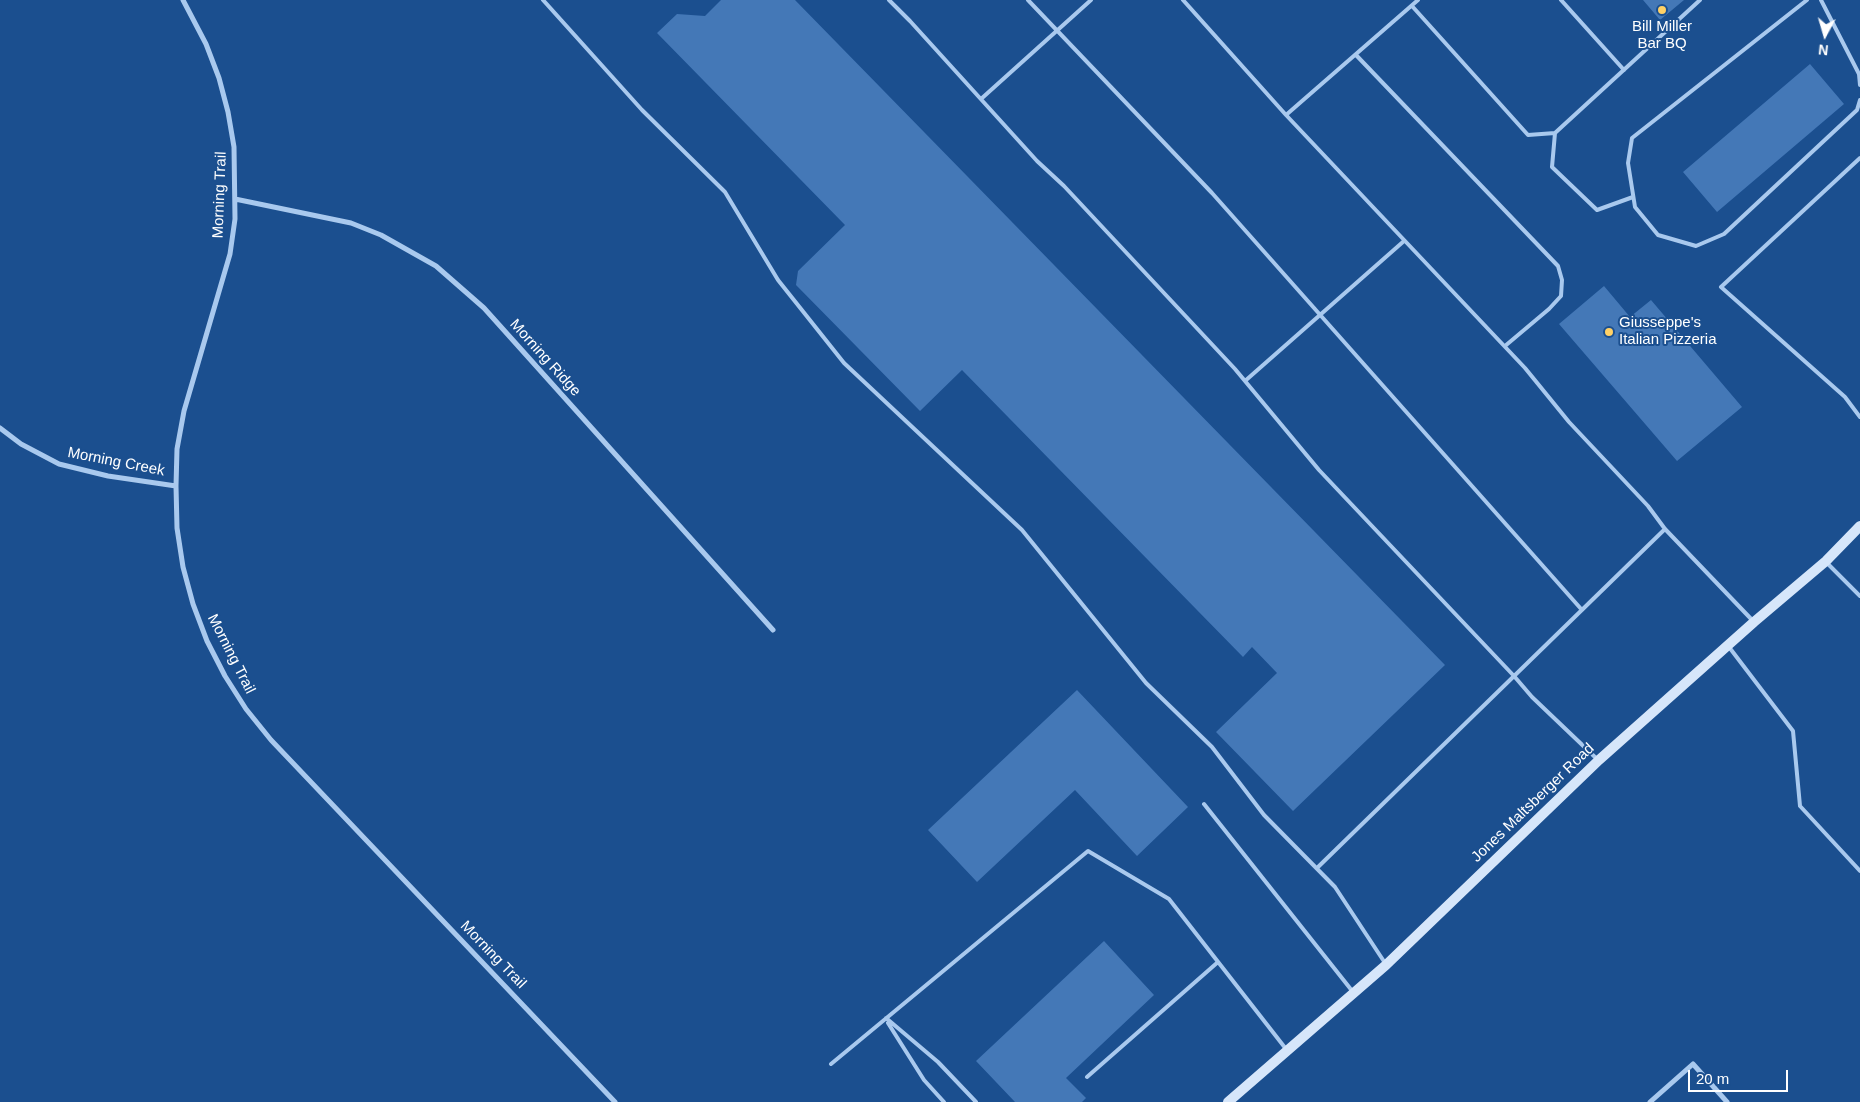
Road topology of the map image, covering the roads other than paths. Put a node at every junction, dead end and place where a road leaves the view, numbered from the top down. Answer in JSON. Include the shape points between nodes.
{"nodes":[{"id":1,"x":183,"y":0,"type":"edge"},
{"id":2,"x":543,"y":0,"type":"edge"},
{"id":3,"x":889,"y":0,"type":"edge"},
{"id":4,"x":1028,"y":0,"type":"edge"},
{"id":5,"x":1091,"y":0,"type":"edge"},
{"id":6,"x":1183,"y":0,"type":"edge"},
{"id":7,"x":1418,"y":0,"type":"edge"},
{"id":8,"x":1561,"y":0,"type":"edge"},
{"id":9,"x":1700,"y":0,"type":"edge"},
{"id":10,"x":1807,"y":0,"type":"edge"},
{"id":11,"x":1821,"y":0,"type":"edge"},
{"id":12,"x":1412,"y":6,"type":"junction"},
{"id":13,"x":1057,"y":30,"type":"junction"},
{"id":14,"x":1356,"y":55,"type":"junction"},
{"id":15,"x":1624,"y":70,"type":"junction"},
{"id":16,"x":1860,"y":85,"type":"edge"},
{"id":17,"x":981,"y":99,"type":"junction"},
{"id":18,"x":1860,"y":100,"type":"edge"},
{"id":19,"x":1286,"y":115,"type":"junction"},
{"id":20,"x":1555,"y":133,"type":"junction"},
{"id":21,"x":1860,"y":158,"type":"edge"},
{"id":22,"x":1633,"y":197,"type":"junction"},
{"id":23,"x":235,"y":199,"type":"junction"},
{"id":24,"x":1404,"y":241,"type":"junction"},
{"id":25,"x":1320,"y":315,"type":"junction"},
{"id":26,"x":1505,"y":346,"type":"junction"},
{"id":27,"x":1245,"y":381,"type":"junction"},
{"id":28,"x":1860,"y":417,"type":"edge"},
{"id":29,"x":0,"y":428,"type":"edge"},
{"id":30,"x":176,"y":486,"type":"junction"},
{"id":31,"x":1860,"y":526,"type":"edge"},
{"id":32,"x":1665,"y":529,"type":"junction"},
{"id":33,"x":1826,"y":561,"type":"junction"},
{"id":34,"x":1860,"y":596,"type":"edge"},
{"id":35,"x":1582,"y":610,"type":"junction"},
{"id":36,"x":1754,"y":622,"type":"junction"},
{"id":37,"x":773,"y":630,"type":"dead end"},
{"id":38,"x":1727,"y":646,"type":"junction"},
{"id":39,"x":1514,"y":676,"type":"junction"},
{"id":40,"x":1599,"y":760,"type":"junction"},
{"id":41,"x":1204,"y":804,"type":"dead end"},
{"id":42,"x":1317,"y":868,"type":"junction"},
{"id":43,"x":1860,"y":871,"type":"edge"},
{"id":44,"x":1218,"y":962,"type":"junction"},
{"id":45,"x":1386,"y":965,"type":"junction"},
{"id":46,"x":1354,"y":993,"type":"junction"},
{"id":47,"x":886,"y":1018,"type":"junction"},
{"id":48,"x":1288,"y":1051,"type":"junction"},
{"id":49,"x":831,"y":1064,"type":"dead end"},
{"id":50,"x":1087,"y":1077,"type":"dead end"},
{"id":51,"x":615,"y":1102,"type":"edge"},
{"id":52,"x":944,"y":1102,"type":"edge"},
{"id":53,"x":976,"y":1102,"type":"edge"},
{"id":54,"x":1228,"y":1102,"type":"edge"},
{"id":55,"x":1650,"y":1102,"type":"edge"},
{"id":56,"x":1727,"y":1102,"type":"edge"}],
"edges":[{"from":1,"to":23,"type":"street","name":"Morning Trail","via":[[206,44],[228,112],[234,147]]},
{"from":2,"to":42,"type":"lane","via":[[642,110],[725,192],[778,280],[844,363],[1022,530],[1146,683],[1212,748],[1264,815]]},
{"from":3,"to":17,"type":"lane"},
{"from":4,"to":13,"type":"lane"},
{"from":5,"to":13,"type":"lane"},
{"from":6,"to":19,"type":"lane"},
{"from":7,"to":12,"type":"lane"},
{"from":8,"to":15,"type":"lane"},
{"from":9,"to":15,"type":"lane"},
{"from":10,"to":22,"type":"lane","via":[[1632,138],[1628,163]]},
{"from":11,"to":16,"type":"lane","via":[[1859,74]]},
{"from":12,"to":14,"type":"lane"},
{"from":12,"to":20,"type":"lane","via":[[1528,135]]},
{"from":13,"to":17,"type":"lane"},
{"from":13,"to":25,"type":"lane","via":[[1212,193]]},
{"from":14,"to":19,"type":"lane"},
{"from":14,"to":26,"type":"lane","via":[[1558,266],[1562,280],[1561,296]]},
{"from":15,"to":20,"type":"lane"},
{"from":17,"to":27,"type":"lane"},
{"from":18,"to":22,"type":"lane","via":[[1857,110],[1724,234],[1696,246],[1658,235],[1634,207]]},
{"from":19,"to":24,"type":"lane"},
{"from":20,"to":22,"type":"lane","via":[[1552,168],[1597,210]]},
{"from":21,"to":28,"type":"lane","via":[[1721,287],[1845,397]]},
{"from":23,"to":30,"type":"street","name":"Morning Trail","via":[[230,254],[184,411]]},
{"from":23,"to":37,"type":"street","name":"Morning Ridge","via":[[351,223],[436,266],[484,308]]},
{"from":24,"to":25,"type":"lane"},
{"from":24,"to":26,"type":"lane"},
{"from":25,"to":27,"type":"lane"},
{"from":25,"to":35,"type":"lane"},
{"from":26,"to":32,"type":"lane"},
{"from":27,"to":39,"type":"lane","via":[[1319,470]]},
{"from":29,"to":30,"type":"street","name":"Morning Creek","via":[[21,444],[59,464],[108,476]]},
{"from":30,"to":51,"type":"street","name":"Morning Trail","via":[[180,547],[193,604],[207,641],[246,709],[271,740]]},
{"from":31,"to":33,"type":"main road","name":"Jones Maltsberger Road"},
{"from":32,"to":35,"type":"lane"},
{"from":32,"to":36,"type":"lane"},
{"from":33,"to":34,"type":"lane"},
{"from":33,"to":36,"type":"main road","name":"Jones Maltsberger Road"},
{"from":35,"to":39,"type":"lane"},
{"from":36,"to":38,"type":"main road","name":"Jones Maltsberger Road"},
{"from":38,"to":40,"type":"main road","name":"Jones Maltsberger Road"},
{"from":38,"to":43,"type":"lane","via":[[1792,731],[1800,806]]},
{"from":39,"to":40,"type":"lane"},
{"from":39,"to":42,"type":"lane"},
{"from":40,"to":45,"type":"main road","name":"Jones Maltsberger Road"},
{"from":41,"to":46,"type":"lane"},
{"from":42,"to":45,"type":"lane","via":[[1336,887]]},
{"from":44,"to":47,"type":"lane","via":[[1169,899],[1088,851]]},
{"from":44,"to":48,"type":"lane"},
{"from":44,"to":50,"type":"lane"},
{"from":45,"to":46,"type":"main road","name":"Jones Maltsberger Road"},
{"from":46,"to":48,"type":"main road","name":"Jones Maltsberger Road"},
{"from":47,"to":49,"type":"lane"},
{"from":47,"to":52,"type":"lane","via":[[924,1080]]},
{"from":47,"to":53,"type":"lane","via":[[938,1062]]},
{"from":48,"to":54,"type":"main road","name":"Jones Maltsberger Road"},
{"from":55,"to":56,"type":"street","via":[[1692,1064]]}]}
